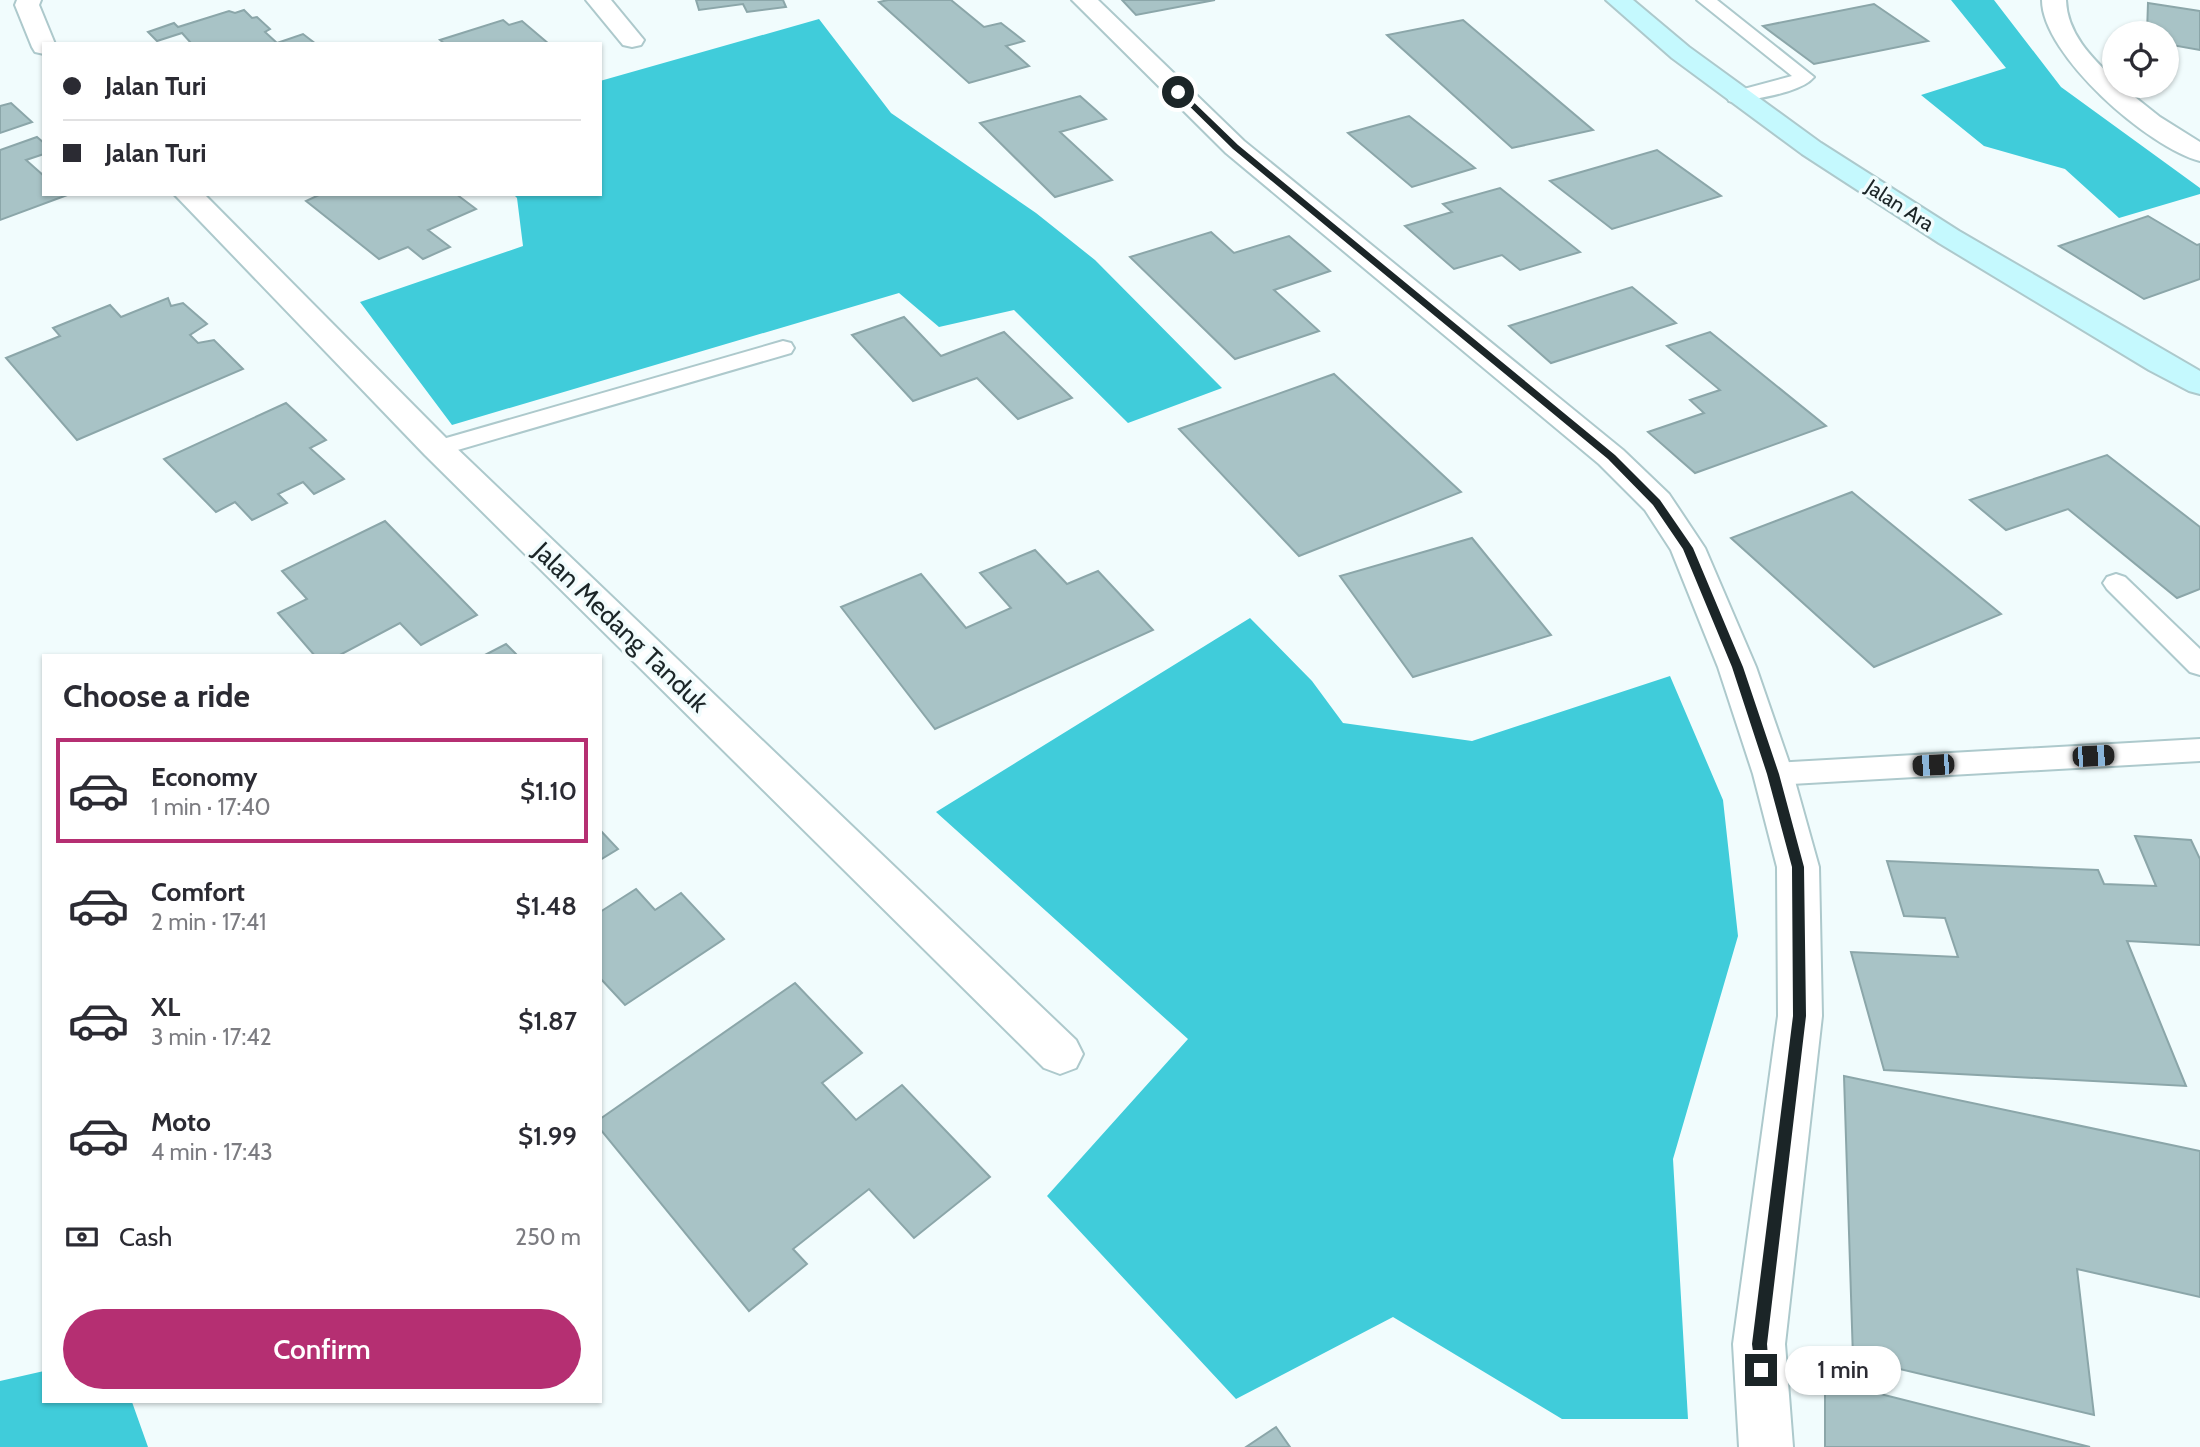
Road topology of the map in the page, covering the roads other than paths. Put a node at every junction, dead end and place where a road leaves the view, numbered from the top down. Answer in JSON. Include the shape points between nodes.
{"nodes":[{"id":1,"x":29,"y":0,"type":"edge"},
{"id":2,"x":598,"y":0,"type":"edge"},
{"id":3,"x":1084,"y":0,"type":"edge"},
{"id":4,"x":1618,"y":0,"type":"edge"},
{"id":5,"x":1706,"y":0,"type":"edge"},
{"id":6,"x":2054,"y":0,"type":"edge"},
{"id":7,"x":632,"y":40,"type":"dead end"},
{"id":8,"x":42,"y":42,"type":"edge"},
{"id":9,"x":1736,"y":97,"type":"junction"},
{"id":10,"x":2200,"y":153,"type":"edge"},
{"id":11,"x":190,"y":196,"type":"edge"},
{"id":12,"x":783,"y":348,"type":"dead end"},
{"id":13,"x":2200,"y":384,"type":"edge"},
{"id":14,"x":437,"y":448,"type":"junction"},
{"id":15,"x":2116,"y":583,"type":"dead end"},
{"id":16,"x":2200,"y":665,"type":"edge"},
{"id":17,"x":2200,"y":750,"type":"edge"},
{"id":18,"x":1773,"y":774,"type":"junction"},
{"id":19,"x":1060,"y":1054,"type":"dead end"},
{"id":20,"x":1766,"y":1447,"type":"edge"}],
"edges":[{"from":1,"to":8,"type":"street"},
{"from":2,"to":7,"type":"street"},
{"from":3,"to":18,"type":"street","via":[[1235,147],[1611,457],[1657,502],[1688,548],[1737,667]]},
{"from":4,"to":9,"type":"street","name":"Jalan Ara"},
{"from":5,"to":9,"type":"lane","via":[[1805,77]]},
{"from":6,"to":10,"type":"street","via":[[2052,8],[2066,41],[2098,78],[2144,119]]},
{"from":9,"to":13,"type":"street","name":"Jalan Ara","via":[[1922,221]]},
{"from":11,"to":14,"type":"street","name":"Jalan Medang Tanduk"},
{"from":12,"to":14,"type":"lane"},
{"from":14,"to":19,"type":"street","name":"Jalan Medang Tanduk"},
{"from":15,"to":16,"type":"lane"},
{"from":17,"to":18,"type":"lane"},
{"from":18,"to":20,"type":"street","via":[[1798,867],[1800,1016],[1759,1344]]}]}
